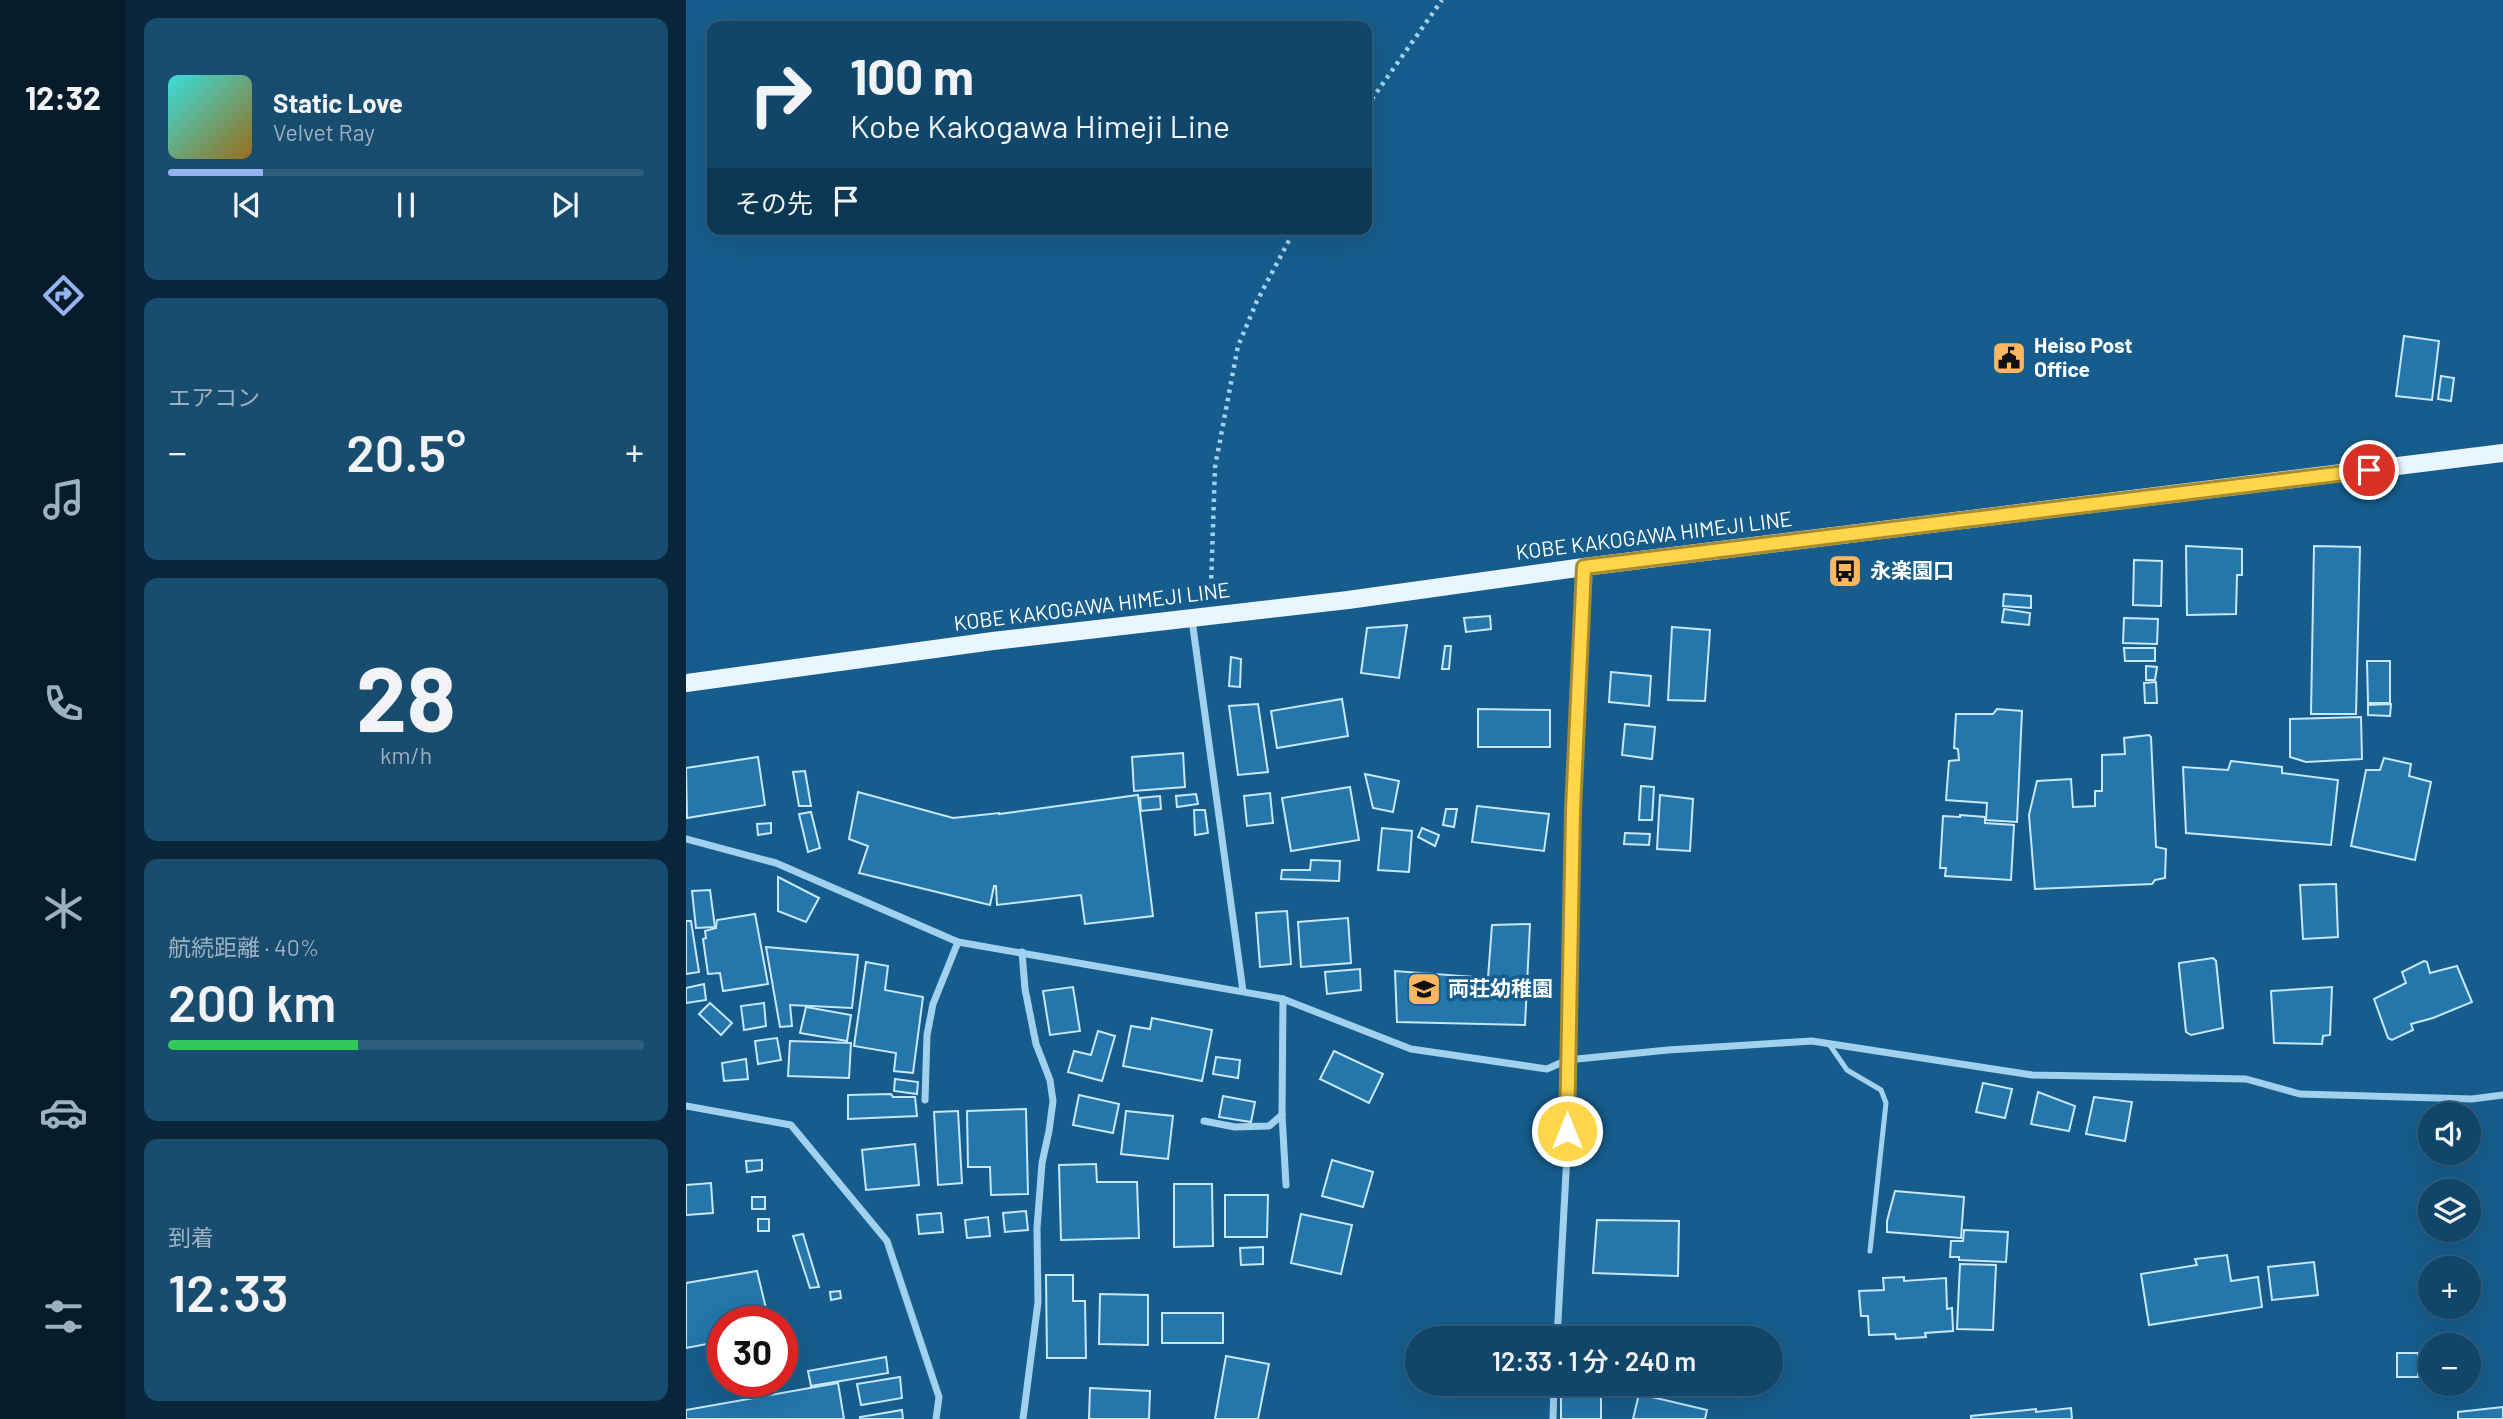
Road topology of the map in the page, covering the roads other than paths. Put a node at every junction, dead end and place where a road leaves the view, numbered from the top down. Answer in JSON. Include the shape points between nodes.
{"nodes":[{"id":1,"x":2503,"y":453,"type":"edge"},
{"id":2,"x":1584,"y":567,"type":"junction"},
{"id":3,"x":1191,"y":618,"type":"junction"},
{"id":4,"x":686,"y":683,"type":"edge"},
{"id":5,"x":686,"y":839,"type":"edge"},
{"id":6,"x":958,"y":942,"type":"junction"},
{"id":7,"x":1022,"y":952,"type":"junction"},
{"id":8,"x":1243,"y":990,"type":"junction"},
{"id":9,"x":1283,"y":999,"type":"junction"},
{"id":10,"x":1829,"y":1044,"type":"junction"},
{"id":11,"x":1567,"y":1060,"type":"junction"},
{"id":12,"x":2503,"y":1095,"type":"edge"},
{"id":13,"x":925,"y":1100,"type":"dead end"},
{"id":14,"x":686,"y":1106,"type":"edge"},
{"id":15,"x":1282,"y":1115,"type":"junction"},
{"id":16,"x":1204,"y":1121,"type":"dead end"},
{"id":17,"x":1286,"y":1185,"type":"dead end"},
{"id":18,"x":1870,"y":1251,"type":"dead end"},
{"id":19,"x":1558,"y":1326,"type":"edge"},
{"id":20,"x":1554,"y":1396,"type":"edge"},
{"id":21,"x":936,"y":1419,"type":"edge"},
{"id":22,"x":1023,"y":1419,"type":"edge"},
{"id":23,"x":1553,"y":1419,"type":"edge"}],
"edges":[{"from":1,"to":2,"type":"main road","name":"KOBE KAKOGAWA HIMEJI LINE"},
{"from":2,"to":3,"type":"main road","name":"KOBE KAKOGAWA HIMEJI LINE"},
{"from":2,"to":11,"type":"street"},
{"from":3,"to":4,"type":"main road","name":"KOBE KAKOGAWA HIMEJI LINE"},
{"from":3,"to":8,"type":"street"},
{"from":5,"to":6,"type":"street","via":[[776,863]]},
{"from":6,"to":7,"type":"street"},
{"from":6,"to":13,"type":"street","via":[[933,1004]]},
{"from":7,"to":8,"type":"street"},
{"from":7,"to":22,"type":"street","via":[[1030,1016],[1053,1101],[1042,1163],[1038,1302]]},
{"from":8,"to":9,"type":"street"},
{"from":9,"to":11,"type":"street","via":[[1411,1049],[1547,1069]]},
{"from":9,"to":15,"type":"street"},
{"from":10,"to":11,"type":"street","via":[[1799,1041]]},
{"from":10,"to":12,"type":"street","via":[[2032,1075],[2246,1079],[2300,1094],[2472,1099]]},
{"from":10,"to":18,"type":"lane","via":[[1847,1070],[1881,1090],[1886,1103]]},
{"from":11,"to":19,"type":"street"},
{"from":14,"to":21,"type":"street","via":[[791,1125],[887,1241],[939,1396]]},
{"from":15,"to":16,"type":"street","via":[[1269,1126],[1235,1127]]},
{"from":15,"to":17,"type":"street"},
{"from":20,"to":23,"type":"street"}]}
